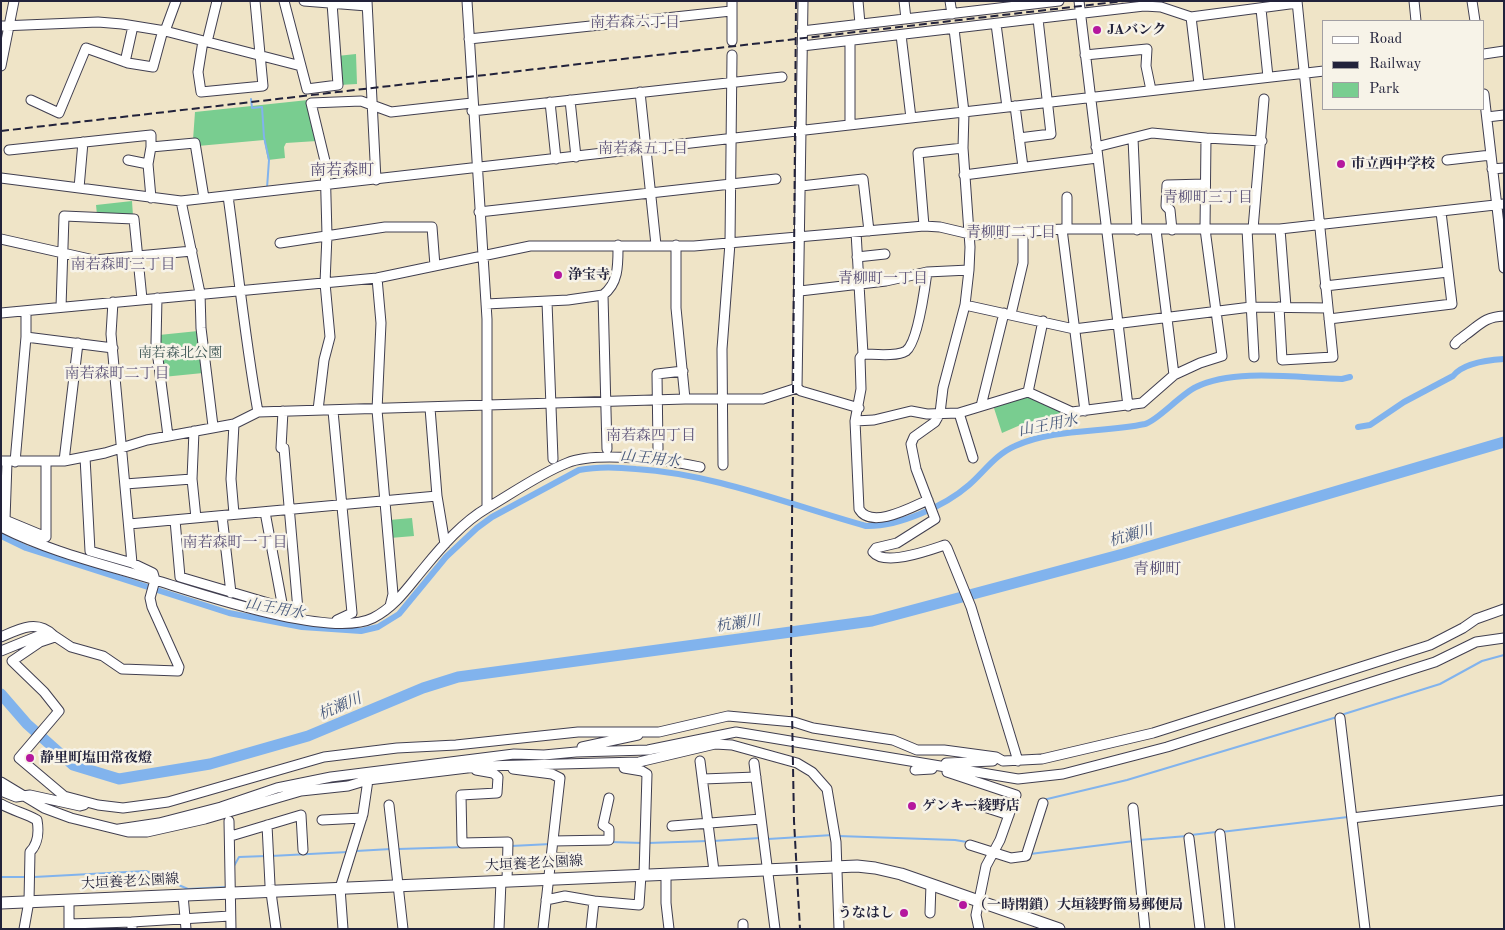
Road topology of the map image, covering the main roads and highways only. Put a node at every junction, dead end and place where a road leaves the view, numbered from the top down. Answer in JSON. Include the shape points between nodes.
{"nodes":[{"id":1,"x":1,"y":902,"type":"edge"},
{"id":2,"x":1033,"y":924,"type":"edge"},
{"id":3,"x":1059,"y":929,"type":"edge"}],
"edges":[{"from":1,"to":2,"type":"main road","name":"大垣養老公園線","via":[[836,866],[875,868],[931,884]]},
{"from":2,"to":3,"type":"main road","name":"大垣養老公園線"}]}
